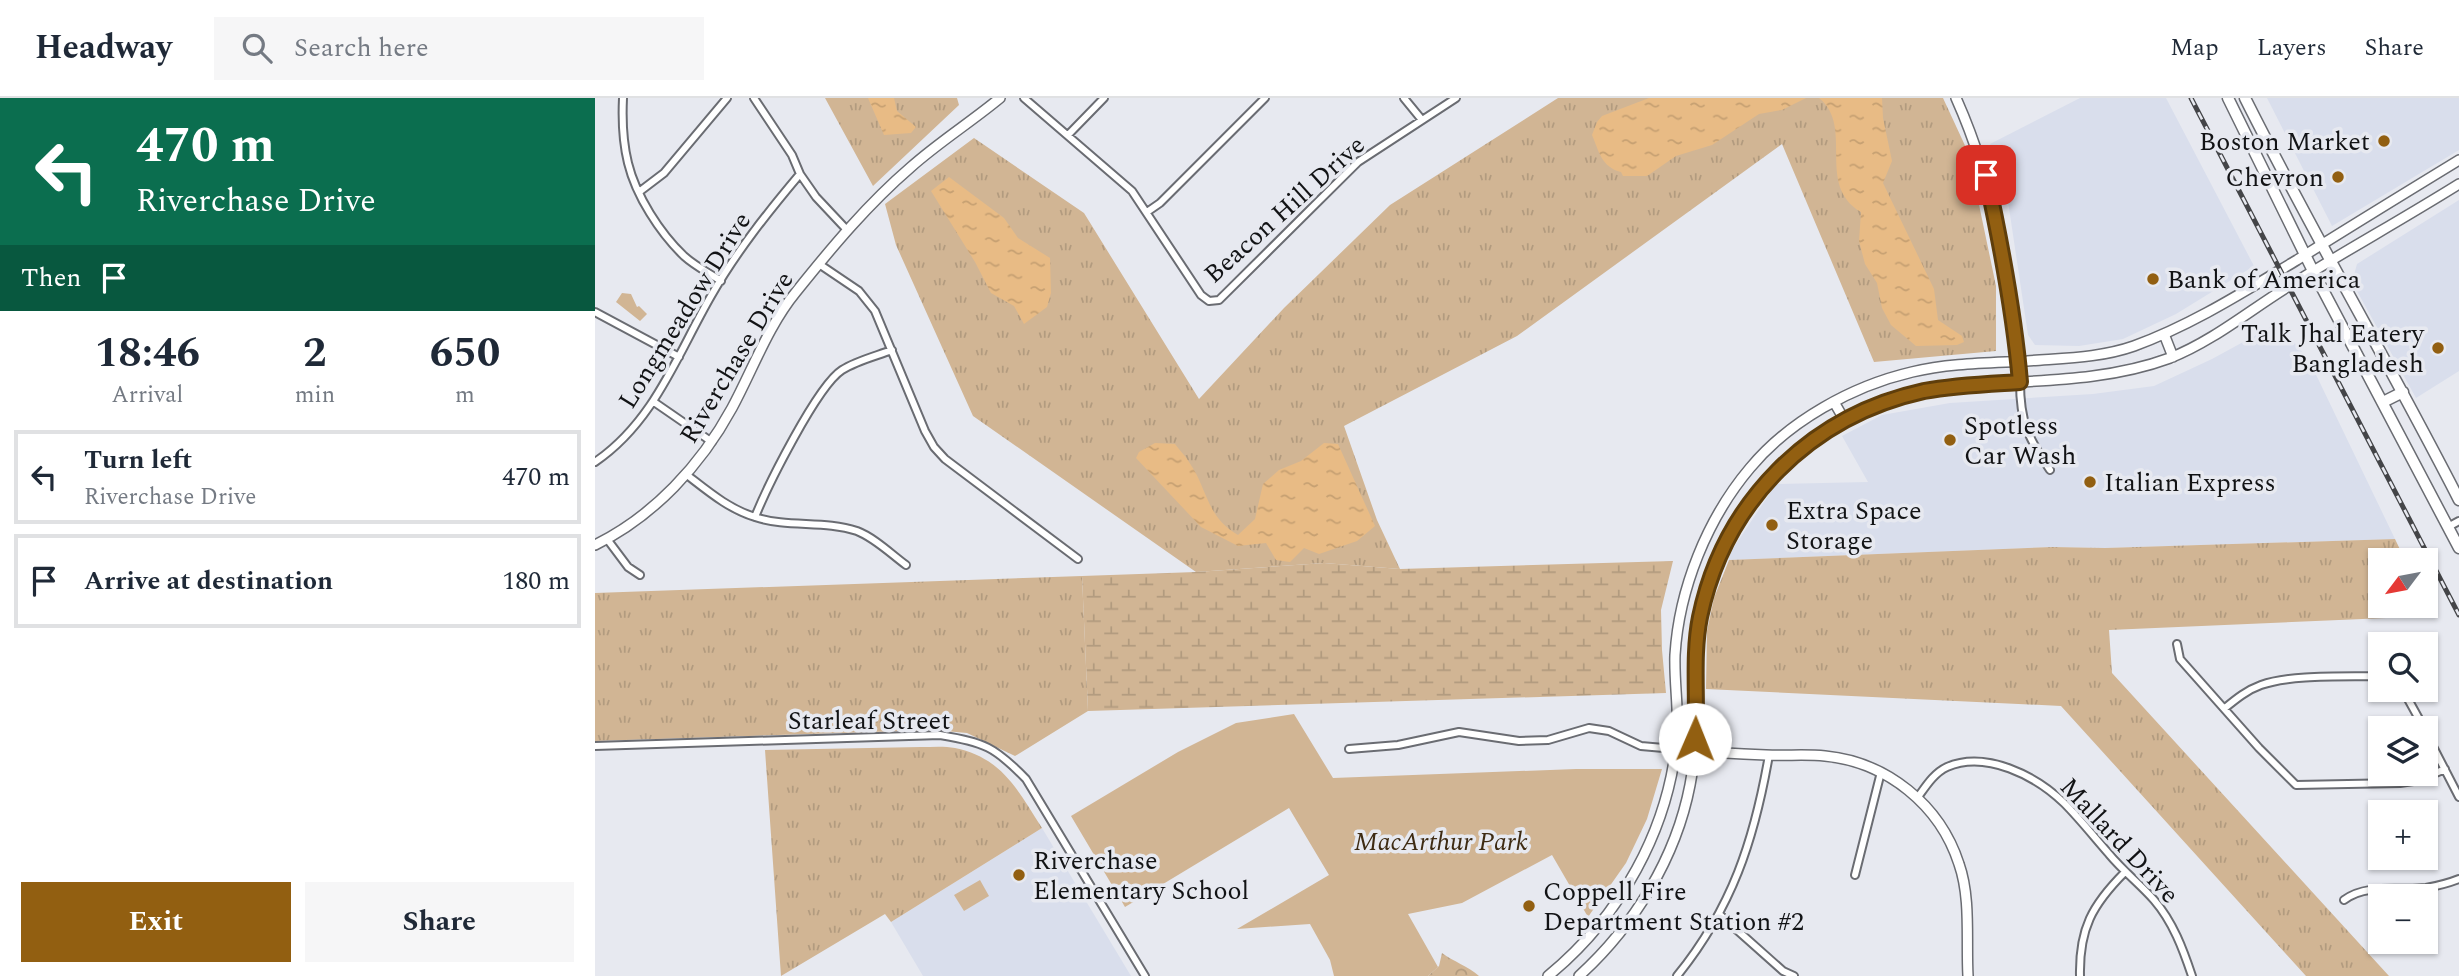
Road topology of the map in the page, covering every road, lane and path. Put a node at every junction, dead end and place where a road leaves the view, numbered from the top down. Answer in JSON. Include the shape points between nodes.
{"nodes":[{"id":1,"x":623,"y":98,"type":"edge"},
{"id":2,"x":727,"y":98,"type":"edge"},
{"id":3,"x":754,"y":98,"type":"edge"},
{"id":4,"x":1000,"y":98,"type":"edge"},
{"id":5,"x":1024,"y":98,"type":"edge"},
{"id":6,"x":1104,"y":98,"type":"edge"},
{"id":7,"x":1265,"y":98,"type":"edge"},
{"id":8,"x":1404,"y":98,"type":"edge"},
{"id":9,"x":1456,"y":98,"type":"edge"},
{"id":10,"x":1956,"y":98,"type":"edge"},
{"id":11,"x":2228,"y":98,"type":"edge"},
{"id":12,"x":2245,"y":98,"type":"edge"},
{"id":13,"x":1422,"y":120,"type":"junction"},
{"id":14,"x":1067,"y":135,"type":"junction"},
{"id":15,"x":2459,"y":160,"type":"edge"},
{"id":16,"x":800,"y":174,"type":"junction"},
{"id":17,"x":2459,"y":184,"type":"edge"},
{"id":18,"x":639,"y":192,"type":"junction"},
{"id":19,"x":1147,"y":212,"type":"junction"},
{"id":20,"x":848,"y":230,"type":"junction"},
{"id":21,"x":2322,"y":244,"type":"junction"},
{"id":22,"x":2305,"y":254,"type":"junction"},
{"id":23,"x":2330,"y":261,"type":"junction"},
{"id":24,"x":819,"y":264,"type":"junction"},
{"id":25,"x":2313,"y":271,"type":"junction"},
{"id":26,"x":721,"y":281,"type":"junction"},
{"id":27,"x":595,"y":314,"type":"edge"},
{"id":28,"x":2164,"y":334,"type":"junction"},
{"id":29,"x":892,"y":350,"type":"junction"},
{"id":30,"x":679,"y":357,"type":"junction"},
{"id":31,"x":2173,"y":357,"type":"junction"},
{"id":32,"x":2018,"y":361,"type":"junction"},
{"id":33,"x":2020,"y":382,"type":"junction"},
{"id":34,"x":2403,"y":392,"type":"junction"},
{"id":35,"x":653,"y":402,"type":"junction"},
{"id":36,"x":1834,"y":402,"type":"junction"},
{"id":37,"x":2383,"y":402,"type":"junction"},
{"id":38,"x":1845,"y":421,"type":"junction"},
{"id":39,"x":712,"y":442,"type":"junction"},
{"id":40,"x":595,"y":462,"type":"edge"},
{"id":41,"x":2050,"y":470,"type":"dead end"},
{"id":42,"x":687,"y":475,"type":"junction"},
{"id":43,"x":2459,"y":500,"type":"edge"},
{"id":44,"x":755,"y":517,"type":"junction"},
{"id":45,"x":2459,"y":522,"type":"edge"},
{"id":46,"x":2448,"y":527,"type":"junction"},
{"id":47,"x":607,"y":539,"type":"junction"},
{"id":48,"x":595,"y":545,"type":"edge"},
{"id":49,"x":2459,"y":548,"type":"edge"},
{"id":50,"x":1078,"y":559,"type":"dead end"},
{"id":51,"x":906,"y":565,"type":"dead end"},
{"id":52,"x":640,"y":575,"type":"dead end"},
{"id":53,"x":2177,"y":644,"type":"dead end"},
{"id":54,"x":2368,"y":677,"type":"edge"},
{"id":55,"x":2225,"y":708,"type":"junction"},
{"id":56,"x":595,"y":746,"type":"edge"},
{"id":57,"x":1675,"y":749,"type":"junction"},
{"id":58,"x":1349,"y":750,"type":"dead end"},
{"id":59,"x":1694,"y":751,"type":"junction"},
{"id":60,"x":1769,"y":755,"type":"junction"},
{"id":61,"x":2438,"y":755,"type":"edge"},
{"id":62,"x":2445,"y":769,"type":"junction"},
{"id":63,"x":1881,"y":772,"type":"junction"},
{"id":64,"x":1918,"y":797,"type":"junction"},
{"id":65,"x":2459,"y":797,"type":"edge"},
{"id":66,"x":2125,"y":872,"type":"junction"},
{"id":67,"x":1856,"y":875,"type":"dead end"},
{"id":68,"x":2459,"y":879,"type":"edge"},
{"id":69,"x":2344,"y":900,"type":"dead end"},
{"id":70,"x":1720,"y":914,"type":"junction"},
{"id":71,"x":1145,"y":976,"type":"edge"},
{"id":72,"x":1548,"y":976,"type":"edge"},
{"id":73,"x":1579,"y":976,"type":"edge"},
{"id":74,"x":1677,"y":976,"type":"edge"},
{"id":75,"x":1794,"y":976,"type":"edge"},
{"id":76,"x":1968,"y":976,"type":"edge"},
{"id":77,"x":2080,"y":976,"type":"edge"},
{"id":78,"x":2192,"y":976,"type":"edge"}],
"edges":[{"from":1,"to":18,"type":"street","via":[[628,163]]},
{"from":2,"to":18,"type":"street","via":[[664,173]]},
{"from":3,"to":16,"type":"street"},
{"from":4,"to":20,"type":"main road","name":"Riverchase Drive","via":[[914,164]]},
{"from":5,"to":14,"type":"street"},
{"from":6,"to":14,"type":"street"},
{"from":7,"to":19,"type":"street"},
{"from":8,"to":13,"type":"street"},
{"from":9,"to":13,"type":"street","name":"Beacon Hill Drive"},
{"from":10,"to":32,"type":"main road","via":[[1986,175],[2001,241]]},
{"from":11,"to":22,"type":"main road"},
{"from":12,"to":21,"type":"main road"},
{"from":13,"to":19,"type":"street","name":"Beacon Hill Drive","via":[[1358,162],[1219,300],[1209,301],[1201,295]]},
{"from":14,"to":19,"type":"street","via":[[1132,191]]},
{"from":15,"to":21,"type":"main road"},
{"from":16,"to":20,"type":"street"},
{"from":16,"to":26,"type":"street","name":"Longmeadow Drive"},
{"from":17,"to":23,"type":"main road"},
{"from":18,"to":26,"type":"street","via":[[666,236],[687,259]]},
{"from":20,"to":24,"type":"main road","name":"Riverchase Drive"},
{"from":21,"to":22,"type":"main road"},
{"from":21,"to":23,"type":"main road"},
{"from":22,"to":25,"type":"main road"},
{"from":22,"to":28,"type":"main road"},
{"from":23,"to":25,"type":"main road"},
{"from":23,"to":34,"type":"main road"},
{"from":24,"to":29,"type":"street","via":[[867,300]]},
{"from":24,"to":39,"type":"main road","name":"Riverchase Drive","via":[[774,325]]},
{"from":25,"to":31,"type":"main road"},
{"from":25,"to":37,"type":"main road"},
{"from":26,"to":30,"type":"street","name":"Longmeadow Drive"},
{"from":27,"to":30,"type":"street"},
{"from":28,"to":31,"type":"main road"},
{"from":28,"to":32,"type":"main road","via":[[2104,354]]},
{"from":29,"to":44,"type":"street","via":[[842,370],[824,388]]},
{"from":29,"to":50,"type":"street","via":[[934,447]]},
{"from":30,"to":35,"type":"street","name":"Longmeadow Drive"},
{"from":31,"to":33,"type":"main road","via":[[2103,376]]},
{"from":32,"to":33,"type":"main road"},
{"from":32,"to":36,"type":"main road","via":[[1910,372]]},
{"from":33,"to":38,"type":"main road","via":[[1924,391]]},
{"from":33,"to":41,"type":"street","via":[[2023,420]]},
{"from":34,"to":37,"type":"main road"},
{"from":34,"to":43,"type":"main road"},
{"from":35,"to":39,"type":"street"},
{"from":35,"to":40,"type":"street","name":"Longmeadow Drive"},
{"from":36,"to":38,"type":"main road"},
{"from":36,"to":57,"type":"main road","via":[[1784,435],[1750,467],[1706,537],[1678,626]]},
{"from":37,"to":46,"type":"main road"},
{"from":38,"to":59,"type":"main road","via":[[1808,443],[1772,476],[1728,541],[1706,594],[1697,640]]},
{"from":39,"to":42,"type":"main road","name":"Riverchase Drive"},
{"from":42,"to":44,"type":"street","via":[[727,505]]},
{"from":42,"to":47,"type":"main road","name":"Riverchase Drive","via":[[648,512]]},
{"from":44,"to":51,"type":"street","via":[[859,532]]},
{"from":45,"to":46,"type":"street"},
{"from":46,"to":49,"type":"main road"},
{"from":47,"to":48,"type":"main road","name":"Riverchase Drive"},
{"from":47,"to":52,"type":"street"},
{"from":53,"to":55,"type":"street","via":[[2180,659]]},
{"from":54,"to":55,"type":"street","via":[[2277,681],[2255,687]]},
{"from":55,"to":62,"type":"street","via":[[2296,785],[2400,783]]},
{"from":56,"to":71,"type":"street","name":"Starleaf Street","via":[[940,735],[979,742],[1004,756],[1026,779]]},
{"from":57,"to":58,"type":"street","via":[[1641,746],[1609,731],[1589,728],[1548,740],[1519,741],[1459,732]]},
{"from":57,"to":59,"type":"main road"},
{"from":57,"to":72,"type":"main road","via":[[1664,807],[1635,873],[1598,927]]},
{"from":59,"to":60,"type":"main road"},
{"from":59,"to":73,"type":"main road","via":[[1682,818],[1659,870],[1624,931]]},
{"from":60,"to":63,"type":"main road","via":[[1827,756]]},
{"from":60,"to":70,"type":"street","via":[[1751,836]]},
{"from":61,"to":62,"type":"street"},
{"from":62,"to":65,"type":"street"},
{"from":63,"to":64,"type":"main road"},
{"from":63,"to":67,"type":"street"},
{"from":64,"to":66,"type":"street","name":"Mallard Drive","via":[[1931,778],[1947,767],[1970,762],[2020,772],[2063,802]]},
{"from":64,"to":76,"type":"main road","via":[[1935,817],[1960,864]]},
{"from":66,"to":77,"type":"street","via":[[2094,907],[2080,946]]},
{"from":66,"to":78,"type":"street","name":"Mallard Drive","via":[[2168,920]]},
{"from":68,"to":69,"type":"street","via":[[2428,887],[2367,890]]},
{"from":70,"to":74,"type":"street"},
{"from":70,"to":75,"type":"street"}]}
